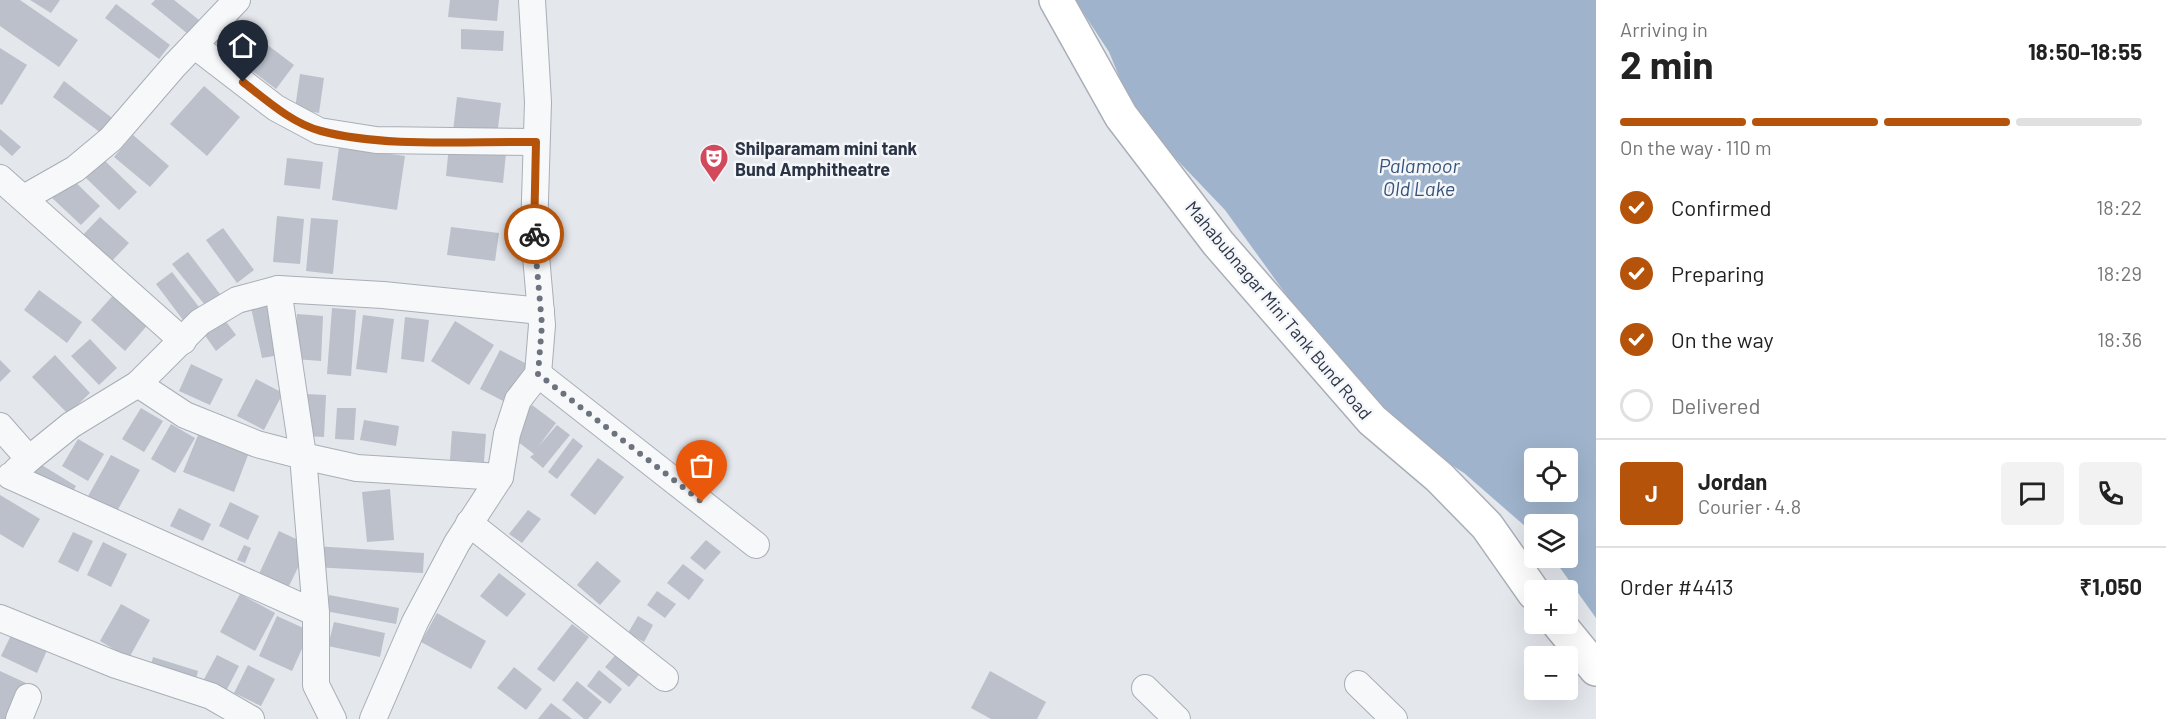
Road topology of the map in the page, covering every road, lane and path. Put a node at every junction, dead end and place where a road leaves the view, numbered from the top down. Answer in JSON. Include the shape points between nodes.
{"nodes":[{"id":1,"x":237,"y":0,"type":"edge"},
{"id":2,"x":532,"y":0,"type":"edge"},
{"id":3,"x":1056,"y":0,"type":"edge"},
{"id":4,"x":194,"y":45,"type":"junction"},
{"id":5,"x":536,"y":142,"type":"junction"},
{"id":6,"x":0,"y":178,"type":"edge"},
{"id":7,"x":24,"y":198,"type":"junction"},
{"id":8,"x":278,"y":289,"type":"junction"},
{"id":9,"x":541,"y":311,"type":"junction"},
{"id":10,"x":183,"y":341,"type":"junction"},
{"id":11,"x":538,"y":374,"type":"junction"},
{"id":12,"x":138,"y":384,"type":"junction"},
{"id":13,"x":0,"y":426,"type":"edge"},
{"id":14,"x":303,"y":456,"type":"junction"},
{"id":15,"x":29,"y":459,"type":"junction"},
{"id":16,"x":500,"y":477,"type":"junction"},
{"id":17,"x":5,"y":481,"type":"edge"},
{"id":18,"x":469,"y":523,"type":"junction"},
{"id":19,"x":756,"y":545,"type":"dead end"},
{"id":20,"x":1525,"y":580,"type":"edge"},
{"id":21,"x":315,"y":613,"type":"junction"},
{"id":22,"x":0,"y":618,"type":"edge"},
{"id":23,"x":1567,"y":634,"type":"edge"},
{"id":24,"x":1596,"y":669,"type":"edge"},
{"id":25,"x":665,"y":678,"type":"dead end"},
{"id":26,"x":1358,"y":684,"type":"dead end"},
{"id":27,"x":1145,"y":688,"type":"dead end"},
{"id":28,"x":251,"y":719,"type":"edge"},
{"id":29,"x":333,"y":719,"type":"edge"},
{"id":30,"x":373,"y":719,"type":"edge"},
{"id":31,"x":1177,"y":719,"type":"edge"},
{"id":32,"x":1394,"y":719,"type":"edge"}],
"edges":[{"from":1,"to":4,"type":"street"},
{"from":2,"to":5,"type":"street","via":[[538,102]]},
{"from":3,"to":20,"type":"street","name":"Mahabubnagar Mini Tank Bund Road","via":[[1122,116],[1218,243],[1372,420],[1439,477],[1487,526]]},
{"from":4,"to":5,"type":"street","via":[[276,108],[319,131],[376,140]]},
{"from":4,"to":7,"type":"street","via":[[111,140],[75,169]]},
{"from":5,"to":9,"type":"street","via":[[534,233]]},
{"from":6,"to":7,"type":"street"},
{"from":7,"to":10,"type":"street"},
{"from":8,"to":9,"type":"street"},
{"from":8,"to":10,"type":"street","via":[[237,300],[200,322]]},
{"from":8,"to":14,"type":"street"},
{"from":9,"to":11,"type":"street"},
{"from":10,"to":12,"type":"street"},
{"from":11,"to":16,"type":"street","via":[[518,400]]},
{"from":11,"to":19,"type":"street"},
{"from":12,"to":14,"type":"street","via":[[185,415],[256,444]]},
{"from":12,"to":15,"type":"street","via":[[71,425]]},
{"from":13,"to":15,"type":"street"},
{"from":14,"to":16,"type":"street","via":[[357,468]]},
{"from":14,"to":21,"type":"street"},
{"from":15,"to":17,"type":"street"},
{"from":16,"to":18,"type":"street"},
{"from":17,"to":21,"type":"street"},
{"from":18,"to":25,"type":"street"},
{"from":18,"to":30,"type":"street","via":[[414,622]]},
{"from":21,"to":29,"type":"street","via":[[316,685]]},
{"from":22,"to":28,"type":"street","via":[[116,665],[211,696]]},
{"from":23,"to":24,"type":"street"},
{"from":26,"to":32,"type":"street"},
{"from":27,"to":31,"type":"street"}]}
